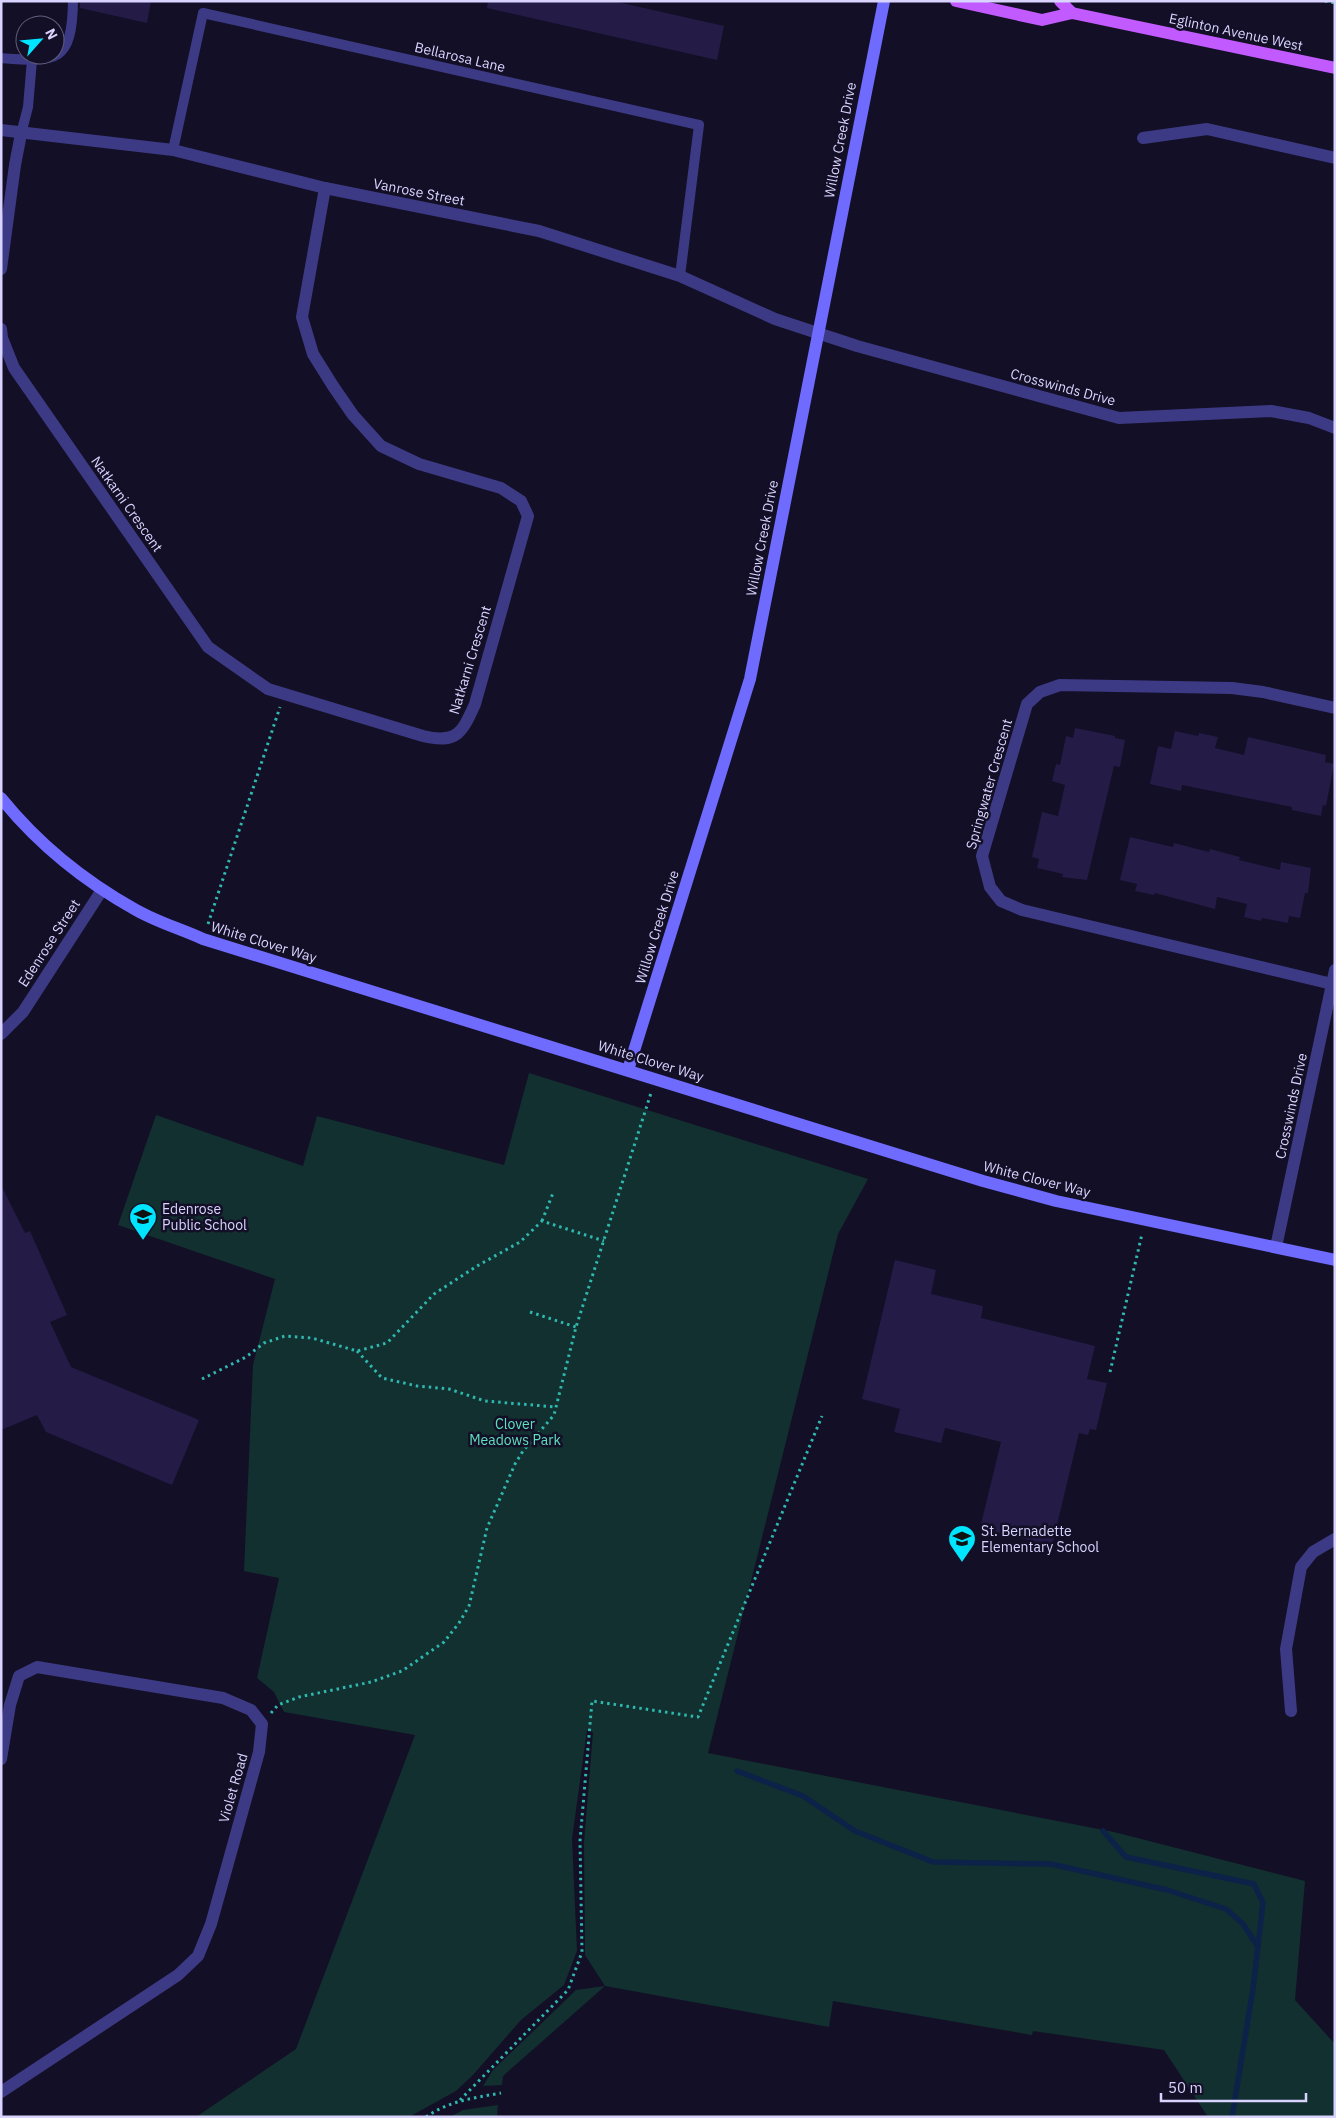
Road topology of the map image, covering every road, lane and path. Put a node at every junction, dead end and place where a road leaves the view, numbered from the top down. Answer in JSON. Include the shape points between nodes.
{"nodes":[{"id":1,"x":73,"y":1,"type":"edge"},
{"id":2,"x":884,"y":1,"type":"edge"},
{"id":3,"x":956,"y":1,"type":"edge"},
{"id":4,"x":1060,"y":1,"type":"edge"},
{"id":5,"x":1325,"y":1,"type":"edge"},
{"id":6,"x":1335,"y":3,"type":"edge"},
{"id":7,"x":1072,"y":13,"type":"junction"},
{"id":8,"x":65,"y":47,"type":"edge"},
{"id":9,"x":1,"y":58,"type":"edge"},
{"id":10,"x":15,"y":59,"type":"edge"},
{"id":11,"x":32,"y":65,"type":"edge"},
{"id":12,"x":1335,"y":68,"type":"edge"},
{"id":13,"x":1,"y":130,"type":"edge"},
{"id":14,"x":22,"y":134,"type":"junction"},
{"id":15,"x":1143,"y":138,"type":"dead end"},
{"id":16,"x":173,"y":150,"type":"junction"},
{"id":17,"x":1335,"y":158,"type":"edge"},
{"id":18,"x":325,"y":188,"type":"junction"},
{"id":19,"x":1,"y":270,"type":"edge"},
{"id":20,"x":680,"y":276,"type":"junction"},
{"id":21,"x":1,"y":329,"type":"edge"},
{"id":22,"x":817,"y":332,"type":"junction"},
{"id":23,"x":1335,"y":428,"type":"edge"},
{"id":24,"x":285,"y":695,"type":"junction"},
{"id":25,"x":1335,"y":708,"type":"edge"},
{"id":26,"x":1,"y":798,"type":"edge"},
{"id":27,"x":102,"y":890,"type":"junction"},
{"id":28,"x":203,"y":939,"type":"junction"},
{"id":29,"x":1335,"y":970,"type":"edge"},
{"id":30,"x":1332,"y":984,"type":"junction"},
{"id":31,"x":1,"y":1034,"type":"edge"},
{"id":32,"x":628,"y":1070,"type":"junction"},
{"id":33,"x":655,"y":1078,"type":"junction"},
{"id":34,"x":553,"y":1193,"type":"dead end"},
{"id":35,"x":1145,"y":1220,"type":"junction"},
{"id":36,"x":542,"y":1221,"type":"junction"},
{"id":37,"x":604,"y":1241,"type":"junction"},
{"id":38,"x":1276,"y":1247,"type":"junction"},
{"id":39,"x":1335,"y":1260,"type":"edge"},
{"id":40,"x":530,"y":1312,"type":"dead end"},
{"id":41,"x":576,"y":1327,"type":"junction"},
{"id":42,"x":357,"y":1351,"type":"junction"},
{"id":43,"x":1110,"y":1372,"type":"dead end"},
{"id":44,"x":202,"y":1379,"type":"dead end"},
{"id":45,"x":556,"y":1407,"type":"junction"},
{"id":46,"x":822,"y":1416,"type":"dead end"},
{"id":47,"x":1335,"y":1539,"type":"edge"},
{"id":48,"x":1291,"y":1711,"type":"dead end"},
{"id":49,"x":262,"y":1724,"type":"junction"},
{"id":50,"x":1,"y":1759,"type":"edge"},
{"id":51,"x":1,"y":2092,"type":"edge"},
{"id":52,"x":500,"y":2093,"type":"dead end"},
{"id":53,"x":460,"y":2100,"type":"junction"},
{"id":54,"x":426,"y":2117,"type":"edge"}],
"edges":[{"from":1,"to":8,"type":"lane","via":[[70,37]]},
{"from":2,"to":22,"type":"street","name":"Willow Creek Drive"},
{"from":3,"to":7,"type":"main road","name":"Eglinton Avenue West","via":[[1042,20]]},
{"from":4,"to":7,"type":"main road"},
{"from":5,"to":6,"type":"path"},
{"from":7,"to":12,"type":"main road","name":"Eglinton Avenue West"},
{"from":9,"to":10,"type":"lane"},
{"from":11,"to":14,"type":"lane"},
{"from":13,"to":14,"type":"street","name":"Vanrose Street"},
{"from":14,"to":16,"type":"street","name":"Vanrose Street"},
{"from":14,"to":19,"type":"street","via":[[14,165]]},
{"from":15,"to":17,"type":"street","via":[[1207,129]]},
{"from":16,"to":18,"type":"street","name":"Vanrose Street"},
{"from":16,"to":20,"type":"lane","name":"Bellarosa Lane","via":[[203,13],[699,125]]},
{"from":18,"to":20,"type":"street","name":"Vanrose Street","via":[[539,232]]},
{"from":18,"to":24,"type":"street","name":"Natkarni Crescent","via":[[302,318],[313,354],[332,386],[381,446],[419,464],[501,488],[520,501],[528,516],[475,704],[466,724],[452,737],[441,740],[423,736]]},
{"from":20,"to":22,"type":"street","name":"Vanrose Street","via":[[775,319]]},
{"from":21,"to":24,"type":"street","name":"Natkarni Crescent","via":[[14,368],[208,647],[268,689]]},
{"from":22,"to":23,"type":"street","name":"Crosswinds Drive","via":[[1119,418],[1270,411],[1309,418]]},
{"from":22,"to":32,"type":"street","name":"Willow Creek Drive","via":[[750,679]]},
{"from":24,"to":28,"type":"path"},
{"from":25,"to":30,"type":"street","name":"Springwater Crescent","via":[[1232,688],[1060,685],[1040,692],[1027,704],[982,856],[990,887],[1001,901],[1022,910]]},
{"from":26,"to":27,"type":"street","name":"White Clover Way","via":[[44,844],[77,874]]},
{"from":27,"to":28,"type":"street","name":"White Clover Way","via":[[138,911]]},
{"from":27,"to":31,"type":"street","name":"Edenrose Street","via":[[23,1012]]},
{"from":28,"to":32,"type":"street","name":"White Clover Way"},
{"from":29,"to":30,"type":"street","name":"Crosswinds Drive"},
{"from":30,"to":38,"type":"street","name":"Crosswinds Drive"},
{"from":32,"to":33,"type":"street","name":"White Clover Way"},
{"from":33,"to":35,"type":"street","name":"White Clover Way","via":[[983,1181]]},
{"from":33,"to":37,"type":"path"},
{"from":34,"to":36,"type":"path"},
{"from":35,"to":38,"type":"street","name":"White Clover Way"},
{"from":35,"to":43,"type":"path"},
{"from":36,"to":37,"type":"path"},
{"from":36,"to":42,"type":"path","via":[[520,1242],[434,1294],[386,1343]]},
{"from":37,"to":41,"type":"path"},
{"from":38,"to":39,"type":"street","name":"White Clover Way"},
{"from":40,"to":41,"type":"path"},
{"from":41,"to":45,"type":"path"},
{"from":42,"to":44,"type":"path","via":[[312,1338],[285,1336],[264,1343],[246,1357]]},
{"from":42,"to":45,"type":"path","via":[[382,1378],[449,1389],[484,1401]]},
{"from":45,"to":49,"type":"path","via":[[554,1416],[515,1464],[487,1528],[469,1606],[444,1642],[402,1672],[278,1705]]},
{"from":46,"to":53,"type":"path","via":[[698,1716],[592,1702],[580,1842],[582,1952],[568,1990]]},
{"from":47,"to":48,"type":"street","via":[[1313,1552],[1301,1567],[1286,1649]]},
{"from":49,"to":50,"type":"street","via":[[251,1710],[223,1698],[36,1667],[18,1676]]},
{"from":49,"to":51,"type":"street","name":"Violet Road","via":[[259,1752],[211,1924],[198,1956],[178,1975]]},
{"from":52,"to":53,"type":"path"},
{"from":53,"to":54,"type":"path"}]}
